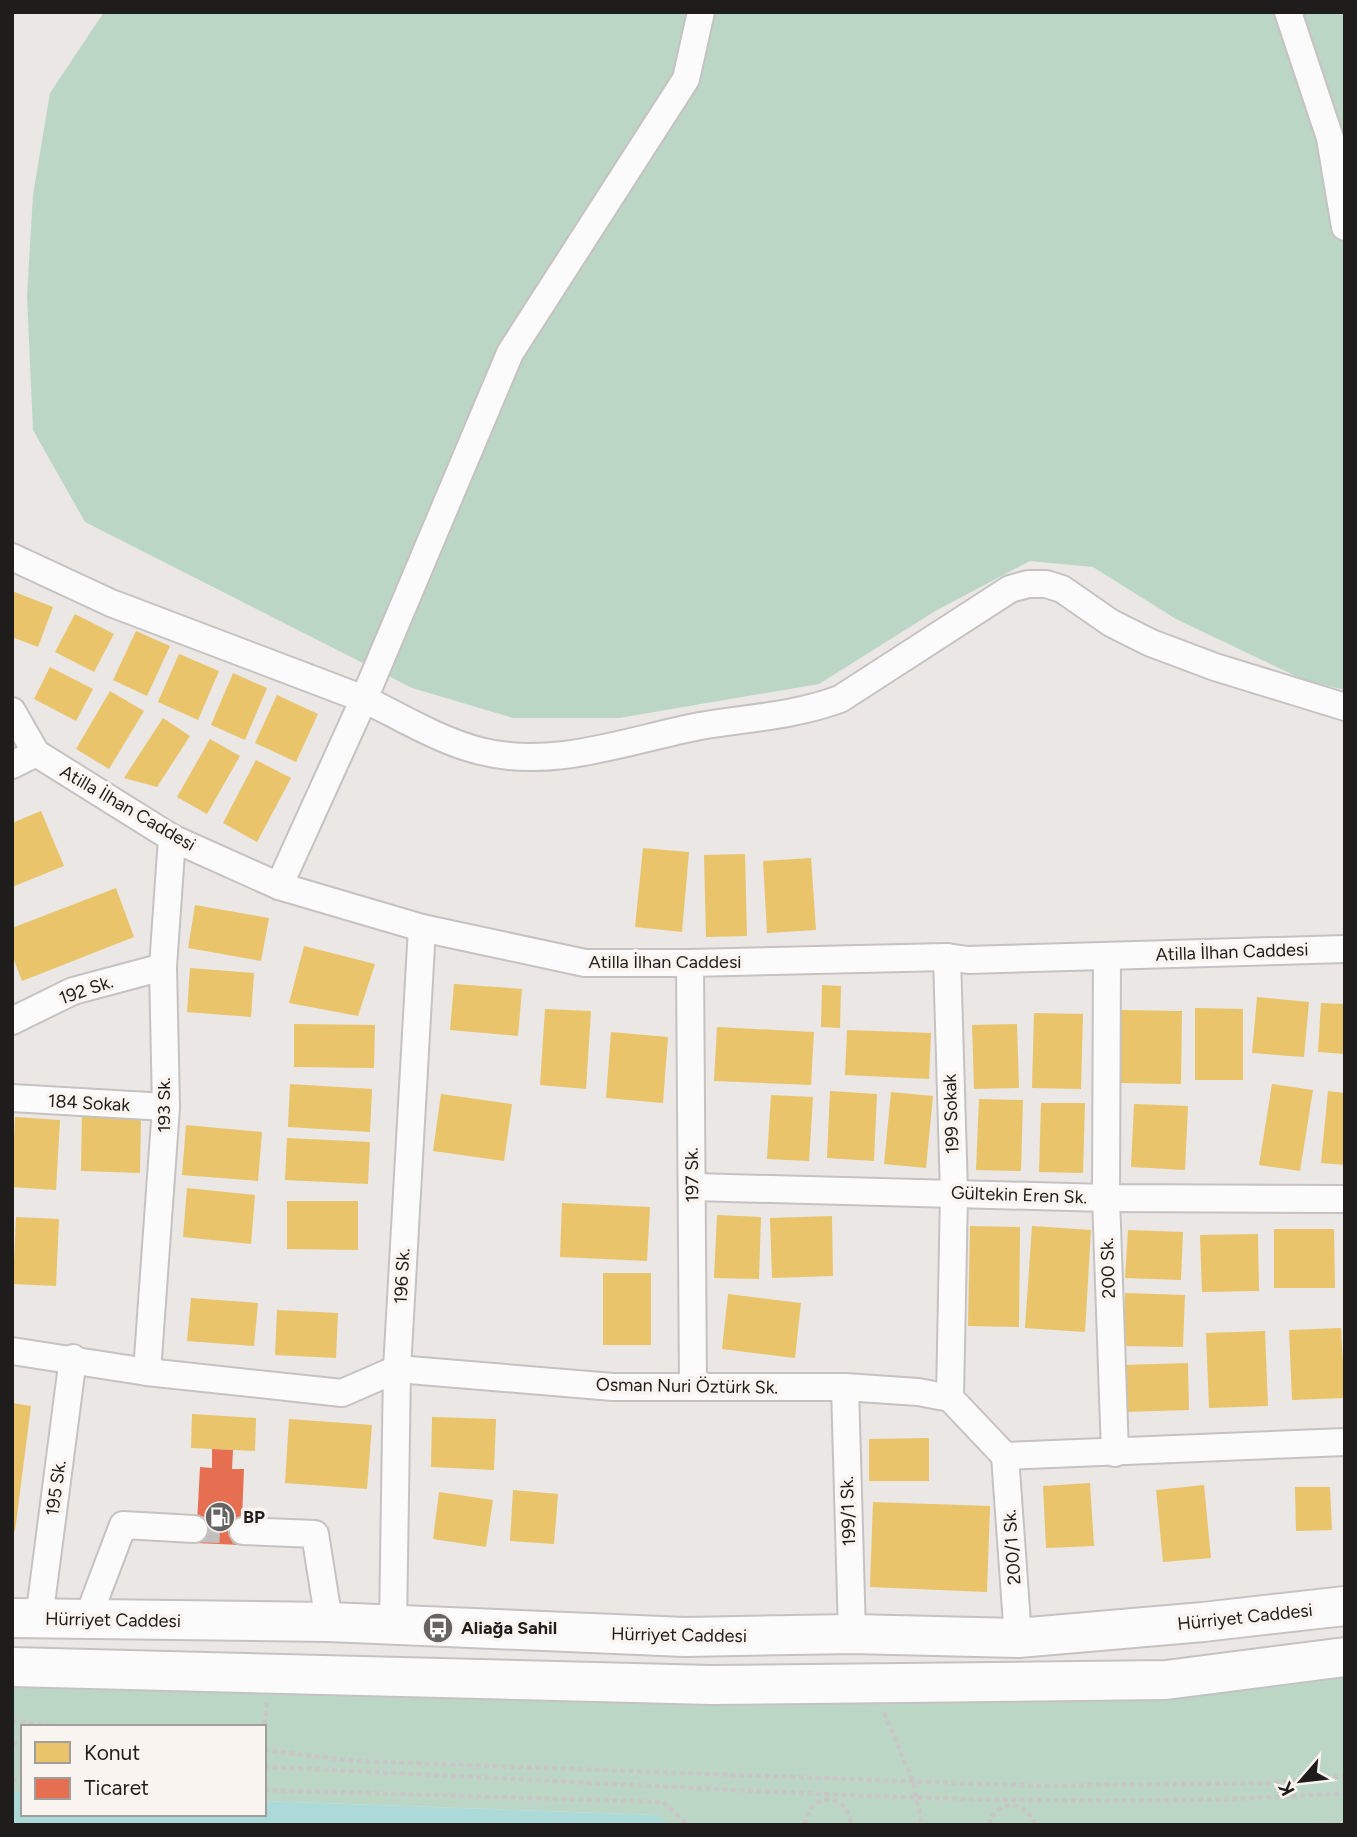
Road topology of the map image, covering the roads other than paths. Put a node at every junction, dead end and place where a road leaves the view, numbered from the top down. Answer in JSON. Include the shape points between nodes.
{"nodes":[{"id":1,"x":701,"y":12,"type":"edge"},
{"id":2,"x":1288,"y":12,"type":"edge"},
{"id":3,"x":1345,"y":227,"type":"edge"},
{"id":4,"x":12,"y":557,"type":"edge"},
{"id":5,"x":364,"y":699,"type":"junction"},
{"id":6,"x":1345,"y":707,"type":"edge"},
{"id":7,"x":12,"y":711,"type":"edge"},
{"id":8,"x":36,"y":753,"type":"junction"},
{"id":9,"x":12,"y":765,"type":"edge"},
{"id":10,"x":172,"y":838,"type":"junction"},
{"id":11,"x":279,"y":886,"type":"junction"},
{"id":12,"x":422,"y":929,"type":"junction"},
{"id":13,"x":1345,"y":949,"type":"edge"},
{"id":14,"x":1107,"y":956,"type":"junction"},
{"id":15,"x":947,"y":957,"type":"junction"},
{"id":16,"x":690,"y":963,"type":"junction"},
{"id":17,"x":163,"y":967,"type":"junction"},
{"id":18,"x":12,"y":1021,"type":"edge"},
{"id":19,"x":12,"y":1098,"type":"edge"},
{"id":20,"x":166,"y":1107,"type":"junction"},
{"id":21,"x":693,"y":1188,"type":"junction"},
{"id":22,"x":954,"y":1193,"type":"junction"},
{"id":23,"x":1106,"y":1198,"type":"junction"},
{"id":24,"x":1345,"y":1199,"type":"edge"},
{"id":25,"x":12,"y":1351,"type":"edge"},
{"id":26,"x":73,"y":1358,"type":"junction"},
{"id":27,"x":397,"y":1369,"type":"junction"},
{"id":28,"x":147,"y":1371,"type":"junction"},
{"id":29,"x":693,"y":1387,"type":"junction"},
{"id":30,"x":845,"y":1387,"type":"junction"},
{"id":31,"x":950,"y":1398,"type":"junction"},
{"id":32,"x":1345,"y":1443,"type":"edge"},
{"id":33,"x":1115,"y":1453,"type":"junction"},
{"id":34,"x":1005,"y":1456,"type":"junction"},
{"id":35,"x":194,"y":1528,"type":"tunnel mouth"},
{"id":36,"x":243,"y":1531,"type":"tunnel mouth"},
{"id":37,"x":1345,"y":1605,"type":"edge"},
{"id":38,"x":25,"y":1618,"type":"edge"},
{"id":39,"x":87,"y":1620,"type":"junction"},
{"id":40,"x":329,"y":1622,"type":"junction"},
{"id":41,"x":393,"y":1624,"type":"junction"},
{"id":42,"x":852,"y":1634,"type":"junction"},
{"id":43,"x":1018,"y":1638,"type":"junction"},
{"id":44,"x":1345,"y":1657,"type":"edge"},
{"id":45,"x":12,"y":1667,"type":"edge"}],
"edges":[{"from":1,"to":5,"type":"street","via":[[686,79],[510,353]]},
{"from":2,"to":3,"type":"street","via":[[1330,138]]},
{"from":4,"to":5,"type":"street","via":[[111,603]]},
{"from":5,"to":6,"type":"street","via":[[482,752],[534,757],[612,748],[695,727],[815,709],[851,692],[1010,589],[1046,584],[1151,643]]},
{"from":5,"to":11,"type":"street"},
{"from":7,"to":8,"type":"street","name":"Atilla İlhan Caddesi"},
{"from":8,"to":9,"type":"street"},
{"from":8,"to":10,"type":"street","name":"Atilla İlhan Caddesi"},
{"from":10,"to":11,"type":"street","name":"Atilla İlhan Caddesi"},
{"from":10,"to":17,"type":"street","name":"193 Sk."},
{"from":11,"to":12,"type":"street","name":"Atilla İlhan Caddesi"},
{"from":12,"to":16,"type":"street","name":"Atilla İlhan Caddesi","via":[[585,962]]},
{"from":12,"to":27,"type":"street","name":"196 Sk."},
{"from":13,"to":14,"type":"street","name":"Atilla İlhan Caddesi"},
{"from":14,"to":15,"type":"street","name":"Atilla İlhan Caddesi"},
{"from":14,"to":23,"type":"street","name":"200 Sk."},
{"from":15,"to":16,"type":"street","name":"Atilla İlhan Caddesi"},
{"from":15,"to":22,"type":"street","name":"199 Sokak"},
{"from":16,"to":21,"type":"street","name":"197 Sk."},
{"from":17,"to":18,"type":"street","name":"192 Sk.","via":[[73,991]]},
{"from":17,"to":20,"type":"street","name":"193 Sk."},
{"from":19,"to":20,"type":"street","name":"184 Sokak"},
{"from":20,"to":28,"type":"street","name":"193 Sk."},
{"from":21,"to":22,"type":"street","name":"Gültekin Eren Sk."},
{"from":21,"to":29,"type":"street","name":"197 Sk."},
{"from":22,"to":23,"type":"street","name":"Gültekin Eren Sk."},
{"from":22,"to":31,"type":"street","name":"199 Sokak"},
{"from":23,"to":24,"type":"street","name":"Gültekin Eren Sk."},
{"from":23,"to":33,"type":"street","name":"200 Sk."},
{"from":25,"to":26,"type":"street","name":"Osman Nuri Öztürk Sk."},
{"from":26,"to":28,"type":"street","name":"Osman Nuri Öztürk Sk."},
{"from":26,"to":38,"type":"street","name":"195 Sk."},
{"from":27,"to":28,"type":"street","name":"Osman Nuri Öztürk Sk.","via":[[342,1393]]},
{"from":27,"to":29,"type":"street","name":"Osman Nuri Öztürk Sk.","via":[[613,1387]]},
{"from":27,"to":41,"type":"street","name":"196 Sk."},
{"from":29,"to":30,"type":"street","name":"Osman Nuri Öztürk Sk."},
{"from":30,"to":31,"type":"street","name":"Osman Nuri Öztürk Sk."},
{"from":30,"to":42,"type":"street","name":"199/1 Sk."},
{"from":31,"to":34,"type":"street"},
{"from":32,"to":33,"type":"street"},
{"from":33,"to":34,"type":"street"},
{"from":34,"to":43,"type":"street","name":"200/1 Sk."},
{"from":35,"to":39,"type":"street","via":[[123,1525]]},
{"from":36,"to":40,"type":"street","via":[[315,1534]]},
{"from":37,"to":43,"type":"highway","name":"Hürriyet Caddesi"},
{"from":38,"to":39,"type":"highway","name":"Hürriyet Caddesi"},
{"from":39,"to":40,"type":"highway","name":"Hürriyet Caddesi"},
{"from":40,"to":41,"type":"highway","name":"Hürriyet Caddesi"},
{"from":41,"to":42,"type":"highway","name":"Hürriyet Caddesi","via":[[685,1637]]},
{"from":42,"to":43,"type":"highway","name":"Hürriyet Caddesi"},
{"from":44,"to":45,"type":"highway","via":[[1166,1680],[738,1685]]}]}
